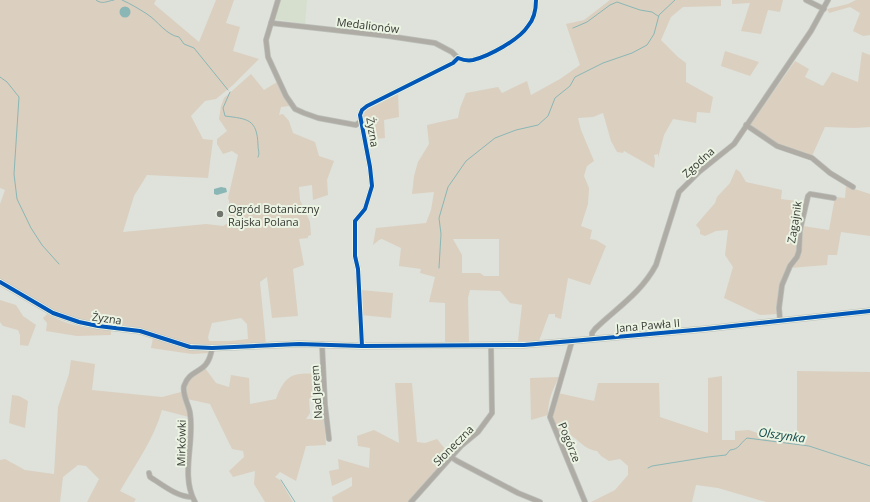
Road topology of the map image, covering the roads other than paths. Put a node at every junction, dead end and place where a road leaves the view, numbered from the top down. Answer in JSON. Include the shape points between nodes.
{"nodes":[{"id":1,"x":278,"y":0,"type":"edge"},
{"id":2,"x":536,"y":0,"type":"edge"},
{"id":3,"x":806,"y":0,"type":"edge"},
{"id":4,"x":828,"y":0,"type":"edge"},
{"id":5,"x":824,"y":9,"type":"junction"},
{"id":6,"x":271,"y":23,"type":"junction"},
{"id":7,"x":458,"y":58,"type":"junction"},
{"id":8,"x":361,"y":121,"type":"junction"},
{"id":9,"x":746,"y":125,"type":"junction"},
{"id":10,"x":853,"y":187,"type":"dead end"},
{"id":11,"x":834,"y":198,"type":"dead end"},
{"id":12,"x":0,"y":282,"type":"edge"},
{"id":13,"x":870,"y":311,"type":"edge"},
{"id":14,"x":780,"y":320,"type":"junction"},
{"id":15,"x":592,"y":339,"type":"junction"},
{"id":16,"x":572,"y":341,"type":"junction"},
{"id":17,"x":322,"y":344,"type":"junction"},
{"id":18,"x":362,"y":346,"type":"junction"},
{"id":19,"x":427,"y":346,"type":"joint"},
{"id":20,"x":491,"y":346,"type":"junction"},
{"id":21,"x":212,"y":348,"type":"junction"},
{"id":22,"x":329,"y":439,"type":"dead end"},
{"id":23,"x":451,"y":457,"type":"junction"},
{"id":24,"x":149,"y":473,"type":"dead end"},
{"id":25,"x":194,"y":500,"type":"edge"},
{"id":26,"x":411,"y":502,"type":"edge"},
{"id":27,"x":540,"y":502,"type":"edge"},
{"id":28,"x":585,"y":502,"type":"edge"}],
"edges":[{"from":1,"to":6,"type":"street"},
{"from":2,"to":7,"type":"street","via":[[533,19],[516,38],[473,60]]},
{"from":3,"to":5,"type":"street"},
{"from":4,"to":5,"type":"street","name":"Zgodna"},
{"from":5,"to":9,"type":"street","name":"Zgodna"},
{"from":6,"to":7,"type":"street","name":"Medalionów","via":[[435,44],[452,52]]},
{"from":6,"to":8,"type":"street","via":[[266,40],[268,57],[286,96],[295,108],[318,118],[336,122],[356,125]]},
{"from":7,"to":8,"type":"street","name":"Żyzna","via":[[453,63],[367,106],[360,115]]},
{"from":8,"to":18,"type":"street","name":"Żyzna","via":[[372,186],[365,209],[355,221]]},
{"from":9,"to":10,"type":"street","via":[[776,146],[812,158]]},
{"from":9,"to":15,"type":"street","name":"Zgodna","via":[[734,144],[679,192],[656,265],[638,291],[595,329]]},
{"from":11,"to":14,"type":"street","name":"Zagajnik","via":[[810,194],[808,196],[797,258],[790,266],[782,285]]},
{"from":12,"to":21,"type":"street","name":"Żyzna","via":[[53,313],[79,322],[140,331],[190,347]]},
{"from":13,"to":14,"type":"street","name":"Jana Pawła II"},
{"from":14,"to":15,"type":"street","name":"Jana Pawła II"},
{"from":15,"to":16,"type":"street","name":"Jana Pawła II"},
{"from":16,"to":20,"type":"street","name":"Jana Pawła II"},
{"from":16,"to":28,"type":"street","name":"Pogórze","via":[[550,417]]},
{"from":17,"to":18,"type":"street","name":"Żyzna"},
{"from":17,"to":21,"type":"street","name":"Żyzna"},
{"from":17,"to":22,"type":"street","name":"Nad Jarem"},
{"from":18,"to":19,"type":"street","name":"Żyzna"},
{"from":19,"to":20,"type":"street","name":"Jana Pawła II"},
{"from":20,"to":23,"type":"street","name":"Słoneczna","via":[[492,413],[478,432]]},
{"from":21,"to":25,"type":"street","name":"Mirkówki","via":[[208,364],[188,378],[184,388],[190,413],[189,479]]},
{"from":23,"to":26,"type":"street","name":"Słoneczna"},
{"from":23,"to":27,"type":"street"},
{"from":24,"to":25,"type":"street","via":[[150,477],[168,489]]}]}
